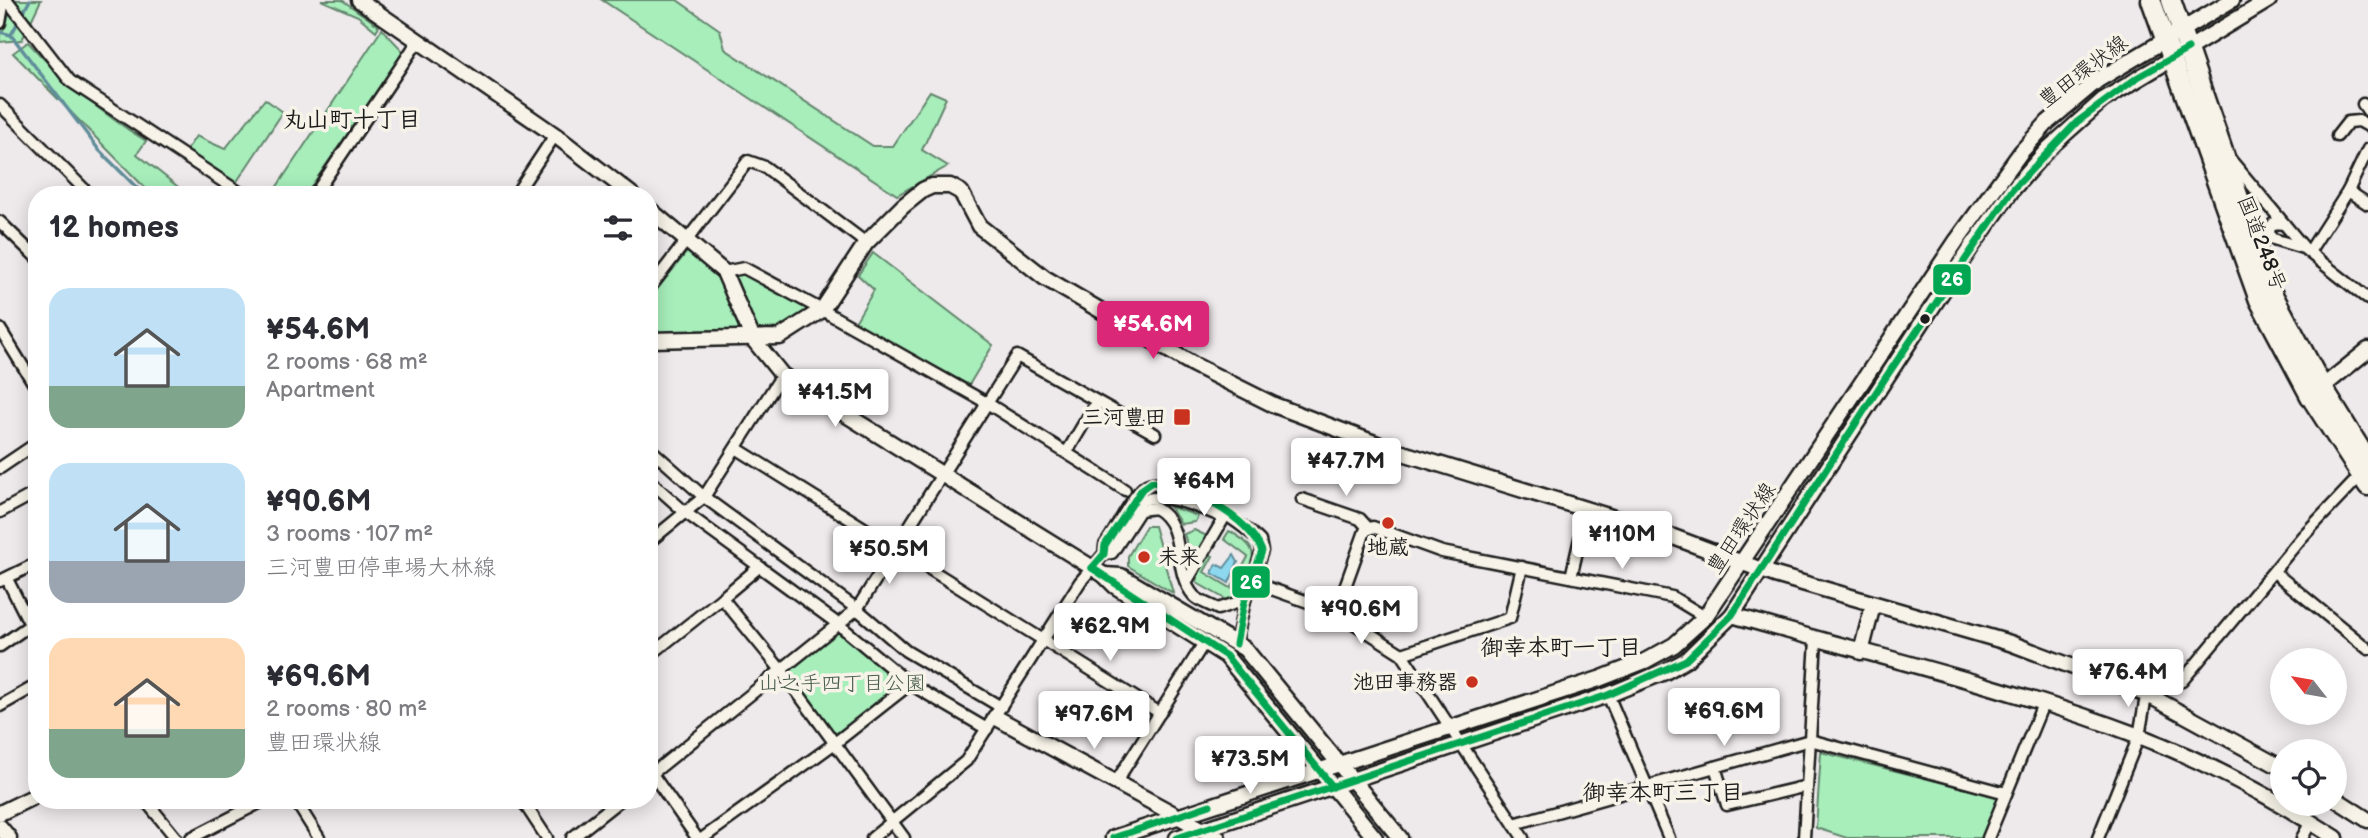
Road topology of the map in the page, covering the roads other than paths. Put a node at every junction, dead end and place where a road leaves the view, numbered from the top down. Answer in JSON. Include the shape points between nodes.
{"nodes":[{"id":1,"x":6,"y":0,"type":"edge"},
{"id":2,"x":359,"y":0,"type":"edge"},
{"id":3,"x":2151,"y":0,"type":"edge"},
{"id":4,"x":2171,"y":0,"type":"edge"},
{"id":5,"x":2232,"y":0,"type":"edge"},
{"id":6,"x":2269,"y":0,"type":"edge"},
{"id":7,"x":0,"y":23,"type":"edge"},
{"id":8,"x":2180,"y":31,"type":"junction"},
{"id":9,"x":2163,"y":40,"type":"junction"},
{"id":10,"x":418,"y":41,"type":"junction"},
{"id":11,"x":2188,"y":49,"type":"junction"},
{"id":12,"x":2170,"y":60,"type":"junction"},
{"id":13,"x":0,"y":104,"type":"edge"},
{"id":14,"x":2368,"y":126,"type":"edge"},
{"id":15,"x":555,"y":135,"type":"junction"},
{"id":16,"x":2337,"y":136,"type":"dead end"},
{"id":17,"x":2368,"y":149,"type":"edge"},
{"id":18,"x":2223,"y":151,"type":"junction"},
{"id":19,"x":81,"y":186,"type":"edge"},
{"id":20,"x":230,"y":186,"type":"edge"},
{"id":21,"x":320,"y":186,"type":"edge"},
{"id":22,"x":521,"y":186,"type":"edge"},
{"id":23,"x":621,"y":186,"type":"edge"},
{"id":24,"x":2348,"y":191,"type":"junction"},
{"id":25,"x":2368,"y":204,"type":"edge"},
{"id":26,"x":658,"y":217,"type":"edge"},
{"id":27,"x":0,"y":222,"type":"edge"},
{"id":28,"x":2284,"y":224,"type":"junction"},
{"id":29,"x":688,"y":242,"type":"junction"},
{"id":30,"x":866,"y":243,"type":"junction"},
{"id":31,"x":28,"y":249,"type":"edge"},
{"id":32,"x":2308,"y":251,"type":"junction"},
{"id":33,"x":724,"y":272,"type":"junction"},
{"id":34,"x":658,"y":278,"type":"edge"},
{"id":35,"x":2368,"y":299,"type":"edge"},
{"id":36,"x":822,"y":310,"type":"junction"},
{"id":37,"x":0,"y":330,"type":"edge"},
{"id":38,"x":753,"y":339,"type":"junction"},
{"id":39,"x":658,"y":340,"type":"edge"},
{"id":40,"x":2368,"y":350,"type":"edge"},
{"id":41,"x":28,"y":375,"type":"edge"},
{"id":42,"x":782,"y":375,"type":"junction"},
{"id":43,"x":2316,"y":392,"type":"junction"},
{"id":44,"x":987,"y":403,"type":"junction"},
{"id":45,"x":1096,"y":403,"type":"junction"},
{"id":46,"x":1155,"y":434,"type":"dead end"},
{"id":47,"x":736,"y":448,"type":"junction"},
{"id":48,"x":28,"y":449,"type":"edge"},
{"id":49,"x":1067,"y":452,"type":"junction"},
{"id":50,"x":658,"y":456,"type":"edge"},
{"id":51,"x":0,"y":468,"type":"edge"},
{"id":52,"x":940,"y":474,"type":"junction"},
{"id":53,"x":2366,"y":474,"type":"edge"},
{"id":54,"x":658,"y":488,"type":"edge"},
{"id":55,"x":1125,"y":490,"type":"dead end"},
{"id":56,"x":28,"y":497,"type":"edge"},
{"id":57,"x":704,"y":497,"type":"junction"},
{"id":58,"x":1302,"y":499,"type":"dead end"},
{"id":59,"x":1133,"y":504,"type":"junction"},
{"id":60,"x":1587,"y":509,"type":"junction"},
{"id":61,"x":0,"y":512,"type":"edge"},
{"id":62,"x":686,"y":513,"type":"junction"},
{"id":63,"x":1224,"y":518,"type":"junction"},
{"id":64,"x":1240,"y":525,"type":"junction"},
{"id":65,"x":1369,"y":529,"type":"junction"},
{"id":66,"x":658,"y":535,"type":"edge"},
{"id":67,"x":895,"y":547,"type":"junction"},
{"id":68,"x":1104,"y":554,"type":"junction"},
{"id":69,"x":1743,"y":565,"type":"junction"},
{"id":70,"x":759,"y":567,"type":"junction"},
{"id":71,"x":1522,"y":567,"type":"junction"},
{"id":72,"x":28,"y":568,"type":"edge"},
{"id":73,"x":1760,"y":570,"type":"junction"},
{"id":74,"x":1098,"y":571,"type":"junction"},
{"id":75,"x":2274,"y":572,"type":"junction"},
{"id":76,"x":1571,"y":577,"type":"junction"},
{"id":77,"x":3,"y":580,"type":"edge"},
{"id":78,"x":1187,"y":582,"type":"junction"},
{"id":79,"x":1252,"y":582,"type":"junction"},
{"id":80,"x":722,"y":598,"type":"junction"},
{"id":81,"x":1245,"y":600,"type":"junction"},
{"id":82,"x":1872,"y":605,"type":"junction"},
{"id":83,"x":857,"y":609,"type":"junction"},
{"id":84,"x":1336,"y":612,"type":"junction"},
{"id":85,"x":1732,"y":615,"type":"junction"},
{"id":86,"x":1705,"y":617,"type":"junction"},
{"id":87,"x":28,"y":622,"type":"edge"},
{"id":88,"x":838,"y":624,"type":"junction"},
{"id":89,"x":28,"y":626,"type":"edge"},
{"id":90,"x":1044,"y":639,"type":"junction"},
{"id":91,"x":1816,"y":640,"type":"junction"},
{"id":92,"x":1205,"y":643,"type":"junction"},
{"id":93,"x":1236,"y":644,"type":"junction"},
{"id":94,"x":0,"y":646,"type":"edge"},
{"id":95,"x":658,"y":649,"type":"edge"},
{"id":96,"x":2368,"y":649,"type":"edge"},
{"id":97,"x":1861,"y":652,"type":"junction"},
{"id":98,"x":1402,"y":654,"type":"junction"},
{"id":99,"x":782,"y":670,"type":"junction"},
{"id":100,"x":910,"y":684,"type":"junction"},
{"id":101,"x":28,"y":690,"type":"edge"},
{"id":102,"x":1608,"y":695,"type":"junction"},
{"id":103,"x":2150,"y":695,"type":"junction"},
{"id":104,"x":2043,"y":704,"type":"junction"},
{"id":105,"x":0,"y":706,"type":"edge"},
{"id":106,"x":1160,"y":713,"type":"junction"},
{"id":107,"x":994,"y":718,"type":"junction"},
{"id":108,"x":1453,"y":728,"type":"junction"},
{"id":109,"x":2139,"y":736,"type":"junction"},
{"id":110,"x":1810,"y":740,"type":"junction"},
{"id":111,"x":835,"y":743,"type":"junction"},
{"id":112,"x":1463,"y":743,"type":"junction"},
{"id":113,"x":2270,"y":761,"type":"edge"},
{"id":114,"x":1340,"y":764,"type":"junction"},
{"id":115,"x":1715,"y":767,"type":"junction"},
{"id":116,"x":658,"y":768,"type":"edge"},
{"id":117,"x":1319,"y":770,"type":"junction"},
{"id":118,"x":1354,"y":781,"type":"junction"},
{"id":119,"x":1116,"y":782,"type":"junction"},
{"id":120,"x":658,"y":785,"type":"edge"},
{"id":121,"x":1646,"y":786,"type":"junction"},
{"id":122,"x":1807,"y":786,"type":"junction"},
{"id":123,"x":1333,"y":787,"type":"junction"},
{"id":124,"x":2006,"y":793,"type":"junction"},
{"id":125,"x":28,"y":799,"type":"edge"},
{"id":126,"x":2347,"y":806,"type":"edge"},
{"id":127,"x":152,"y":809,"type":"edge"},
{"id":128,"x":247,"y":809,"type":"edge"},
{"id":129,"x":301,"y":809,"type":"edge"},
{"id":130,"x":528,"y":809,"type":"edge"},
{"id":131,"x":609,"y":809,"type":"edge"},
{"id":132,"x":0,"y":813,"type":"edge"},
{"id":133,"x":1176,"y":815,"type":"junction"},
{"id":134,"x":2368,"y":820,"type":"edge"},
{"id":135,"x":2311,"y":822,"type":"junction"},
{"id":136,"x":893,"y":823,"type":"junction"},
{"id":137,"x":1514,"y":824,"type":"junction"},
{"id":138,"x":0,"y":827,"type":"edge"},
{"id":139,"x":1202,"y":830,"type":"junction"},
{"id":140,"x":2101,"y":837,"type":"edge"},
{"id":141,"x":9,"y":838,"type":"edge"},
{"id":142,"x":176,"y":838,"type":"edge"},
{"id":143,"x":191,"y":838,"type":"edge"},
{"id":144,"x":319,"y":838,"type":"edge"},
{"id":145,"x":547,"y":838,"type":"edge"},
{"id":146,"x":572,"y":838,"type":"edge"},
{"id":147,"x":697,"y":838,"type":"edge"},
{"id":148,"x":703,"y":838,"type":"edge"},
{"id":149,"x":872,"y":838,"type":"edge"},
{"id":150,"x":904,"y":838,"type":"edge"},
{"id":151,"x":1113,"y":838,"type":"edge"},
{"id":152,"x":1178,"y":838,"type":"edge"},
{"id":153,"x":1218,"y":838,"type":"edge"},
{"id":154,"x":1375,"y":838,"type":"edge"},
{"id":155,"x":1400,"y":838,"type":"edge"},
{"id":156,"x":1523,"y":838,"type":"edge"},
{"id":157,"x":1670,"y":838,"type":"edge"},
{"id":158,"x":1804,"y":838,"type":"edge"},
{"id":159,"x":1988,"y":838,"type":"edge"},
{"id":160,"x":2302,"y":838,"type":"edge"},
{"id":161,"x":2336,"y":838,"type":"edge"}],
"edges":[{"from":1,"to":7,"type":"street"},
{"from":1,"to":20,"type":"street","via":[[70,81]]},
{"from":2,"to":10,"type":"street"},
{"from":3,"to":9,"type":"highway","name":"国道248号"},
{"from":4,"to":8,"type":"highway","name":"国道248号"},
{"from":5,"to":8,"type":"street","name":"豊田環状線"},
{"from":6,"to":11,"type":"street","name":"豊田環状線"},
{"from":8,"to":9,"type":"street","name":"豊田環状線"},
{"from":8,"to":11,"type":"highway","name":"国道248号"},
{"from":9,"to":12,"type":"highway","name":"国道248号"},
{"from":9,"to":69,"type":"street","name":"豊田環状線","via":[[2098,80],[2021,152],[1957,240]]},
{"from":10,"to":15,"type":"street"},
{"from":10,"to":21,"type":"street"},
{"from":11,"to":12,"type":"street","name":"豊田環状線"},
{"from":11,"to":18,"type":"highway","name":"国道248号"},
{"from":12,"to":43,"type":"highway","name":"国道248号","via":[[2259,300]]},
{"from":12,"to":73,"type":"street","name":"豊田環状線","via":[[2077,122],[2013,188]]},
{"from":13,"to":19,"type":"street"},
{"from":14,"to":16,"type":"street","via":[[2348,122]]},
{"from":15,"to":22,"type":"street"},
{"from":15,"to":23,"type":"street"},
{"from":17,"to":24,"type":"street"},
{"from":18,"to":28,"type":"street"},
{"from":18,"to":43,"type":"highway","name":"国道248号","via":[[2271,291]]},
{"from":24,"to":25,"type":"street"},
{"from":24,"to":32,"type":"street"},
{"from":26,"to":29,"type":"street"},
{"from":27,"to":31,"type":"street"},
{"from":28,"to":32,"type":"street"},
{"from":28,"to":32,"type":"street","via":[[2274,223],[2270,238]]},
{"from":29,"to":30,"type":"street","via":[[748,161],[765,167]]},
{"from":29,"to":33,"type":"street"},
{"from":29,"to":34,"type":"street"},
{"from":30,"to":36,"type":"street"},
{"from":30,"to":60,"type":"street","via":[[923,190],[950,186],[961,192],[979,226],[1045,278],[1240,389],[1393,450]]},
{"from":32,"to":35,"type":"street"},
{"from":33,"to":36,"type":"street","via":[[744,268]]},
{"from":33,"to":38,"type":"street"},
{"from":36,"to":38,"type":"street","via":[[780,337]]},
{"from":36,"to":44,"type":"street"},
{"from":37,"to":41,"type":"street"},
{"from":38,"to":39,"type":"street"},
{"from":38,"to":42,"type":"street"},
{"from":40,"to":43,"type":"street"},
{"from":42,"to":47,"type":"street"},
{"from":42,"to":52,"type":"street"},
{"from":43,"to":53,"type":"highway","name":"国道248号"},
{"from":44,"to":45,"type":"street","via":[[1017,356]]},
{"from":44,"to":49,"type":"street"},
{"from":44,"to":52,"type":"street"},
{"from":45,"to":46,"type":"street"},
{"from":45,"to":49,"type":"street"},
{"from":47,"to":57,"type":"street"},
{"from":47,"to":67,"type":"street"},
{"from":48,"to":51,"type":"street"},
{"from":49,"to":55,"type":"street"},
{"from":50,"to":57,"type":"street"},
{"from":52,"to":67,"type":"street"},
{"from":52,"to":74,"type":"street"},
{"from":53,"to":75,"type":"street","via":[[2302,537]]},
{"from":54,"to":62,"type":"street"},
{"from":56,"to":61,"type":"street"},
{"from":57,"to":62,"type":"street"},
{"from":57,"to":83,"type":"street"},
{"from":58,"to":65,"type":"street","via":[[1360,519]]},
{"from":59,"to":63,"type":"street","via":[[1146,497],[1176,500]]},
{"from":59,"to":64,"type":"street","via":[[1146,485],[1159,481],[1212,505]]},
{"from":59,"to":68,"type":"street","via":[[1105,545]]},
{"from":60,"to":69,"type":"street"},
{"from":60,"to":76,"type":"street"},
{"from":62,"to":66,"type":"street"},
{"from":62,"to":70,"type":"street"},
{"from":63,"to":64,"type":"street"},
{"from":63,"to":78,"type":"street"},
{"from":64,"to":79,"type":"street","via":[[1260,541],[1262,551]]},
{"from":65,"to":71,"type":"street","via":[[1442,552]]},
{"from":65,"to":84,"type":"street"},
{"from":67,"to":83,"type":"street"},
{"from":67,"to":90,"type":"street"},
{"from":68,"to":74,"type":"street"},
{"from":68,"to":78,"type":"street","via":[[1112,553],[1140,510],[1155,508],[1171,520]]},
{"from":69,"to":73,"type":"street"},
{"from":69,"to":86,"type":"street","name":"豊田環状線"},
{"from":70,"to":80,"type":"street"},
{"from":70,"to":88,"type":"street"},
{"from":71,"to":76,"type":"street"},
{"from":71,"to":98,"type":"street","via":[[1510,618]]},
{"from":72,"to":77,"type":"street"},
{"from":73,"to":82,"type":"street"},
{"from":73,"to":85,"type":"street","name":"豊田環状線"},
{"from":74,"to":90,"type":"street","via":[[1080,582]]},
{"from":74,"to":92,"type":"street"},
{"from":74,"to":93,"type":"street","via":[[1121,576]]},
{"from":75,"to":96,"type":"street"},
{"from":75,"to":103,"type":"street","via":[[2182,681]]},
{"from":76,"to":86,"type":"street","via":[[1672,597]]},
{"from":77,"to":87,"type":"street"},
{"from":78,"to":81,"type":"street","via":[[1195,597],[1218,609]]},
{"from":79,"to":81,"type":"street"},
{"from":79,"to":84,"type":"street"},
{"from":80,"to":95,"type":"street"},
{"from":80,"to":99,"type":"street"},
{"from":81,"to":93,"type":"street"},
{"from":82,"to":97,"type":"street"},
{"from":82,"to":103,"type":"street","via":[[2010,643]]},
{"from":83,"to":88,"type":"street"},
{"from":83,"to":107,"type":"street"},
{"from":84,"to":98,"type":"street"},
{"from":85,"to":91,"type":"street"},
{"from":85,"to":102,"type":"street","name":"豊田環状線","via":[[1686,660]]},
{"from":86,"to":108,"type":"street","name":"豊田環状線","via":[[1674,645],[1645,661]]},
{"from":88,"to":99,"type":"street"},
{"from":88,"to":100,"type":"street"},
{"from":89,"to":94,"type":"street"},
{"from":90,"to":106,"type":"street"},
{"from":90,"to":107,"type":"street"},
{"from":91,"to":97,"type":"street"},
{"from":91,"to":110,"type":"street"},
{"from":92,"to":106,"type":"street"},
{"from":92,"to":117,"type":"street","via":[[1237,666]]},
{"from":93,"to":114,"type":"street","via":[[1266,673]]},
{"from":97,"to":104,"type":"street"},
{"from":98,"to":108,"type":"street"},
{"from":99,"to":111,"type":"street"},
{"from":99,"to":116,"type":"street"},
{"from":100,"to":107,"type":"street"},
{"from":100,"to":111,"type":"street"},
{"from":101,"to":105,"type":"street"},
{"from":102,"to":112,"type":"street","name":"豊田環状線"},
{"from":102,"to":121,"type":"street"},
{"from":103,"to":109,"type":"street"},
{"from":103,"to":113,"type":"street"},
{"from":104,"to":109,"type":"street"},
{"from":104,"to":124,"type":"street"},
{"from":106,"to":119,"type":"street"},
{"from":107,"to":119,"type":"street"},
{"from":107,"to":136,"type":"street","via":[[966,761]]},
{"from":108,"to":112,"type":"street"},
{"from":108,"to":114,"type":"street","name":"豊田環状線"},
{"from":109,"to":135,"type":"street","via":[[2208,766]]},
{"from":109,"to":140,"type":"street"},
{"from":110,"to":115,"type":"street"},
{"from":110,"to":122,"type":"street"},
{"from":110,"to":124,"type":"street"},
{"from":111,"to":136,"type":"street"},
{"from":111,"to":148,"type":"street"},
{"from":112,"to":118,"type":"street","name":"豊田環状線"},
{"from":112,"to":137,"type":"street"},
{"from":114,"to":117,"type":"street","name":"豊田環状線"},
{"from":114,"to":118,"type":"street"},
{"from":115,"to":121,"type":"street"},
{"from":115,"to":122,"type":"street","via":[[1727,805]]},
{"from":117,"to":123,"type":"street"},
{"from":117,"to":133,"type":"street","name":"豊田環状線"},
{"from":118,"to":123,"type":"street","name":"豊田環状線"},
{"from":118,"to":155,"type":"street"},
{"from":119,"to":133,"type":"street"},
{"from":120,"to":147,"type":"street"},
{"from":121,"to":137,"type":"street"},
{"from":121,"to":157,"type":"street"},
{"from":122,"to":158,"type":"street"},
{"from":123,"to":139,"type":"street","name":"豊田環状線"},
{"from":123,"to":154,"type":"street"},
{"from":124,"to":159,"type":"street"},
{"from":125,"to":132,"type":"street"},
{"from":126,"to":134,"type":"street"},
{"from":127,"to":142,"type":"street"},
{"from":128,"to":143,"type":"street"},
{"from":129,"to":144,"type":"street"},
{"from":130,"to":145,"type":"street"},
{"from":131,"to":146,"type":"street"},
{"from":133,"to":139,"type":"street"},
{"from":133,"to":151,"type":"street","name":"豊田環状線"},
{"from":135,"to":160,"type":"street"},
{"from":135,"to":161,"type":"street"},
{"from":136,"to":149,"type":"street"},
{"from":136,"to":150,"type":"street"},
{"from":137,"to":156,"type":"street"},
{"from":138,"to":141,"type":"street"},
{"from":139,"to":152,"type":"street","name":"豊田環状線"},
{"from":139,"to":153,"type":"street"}]}
